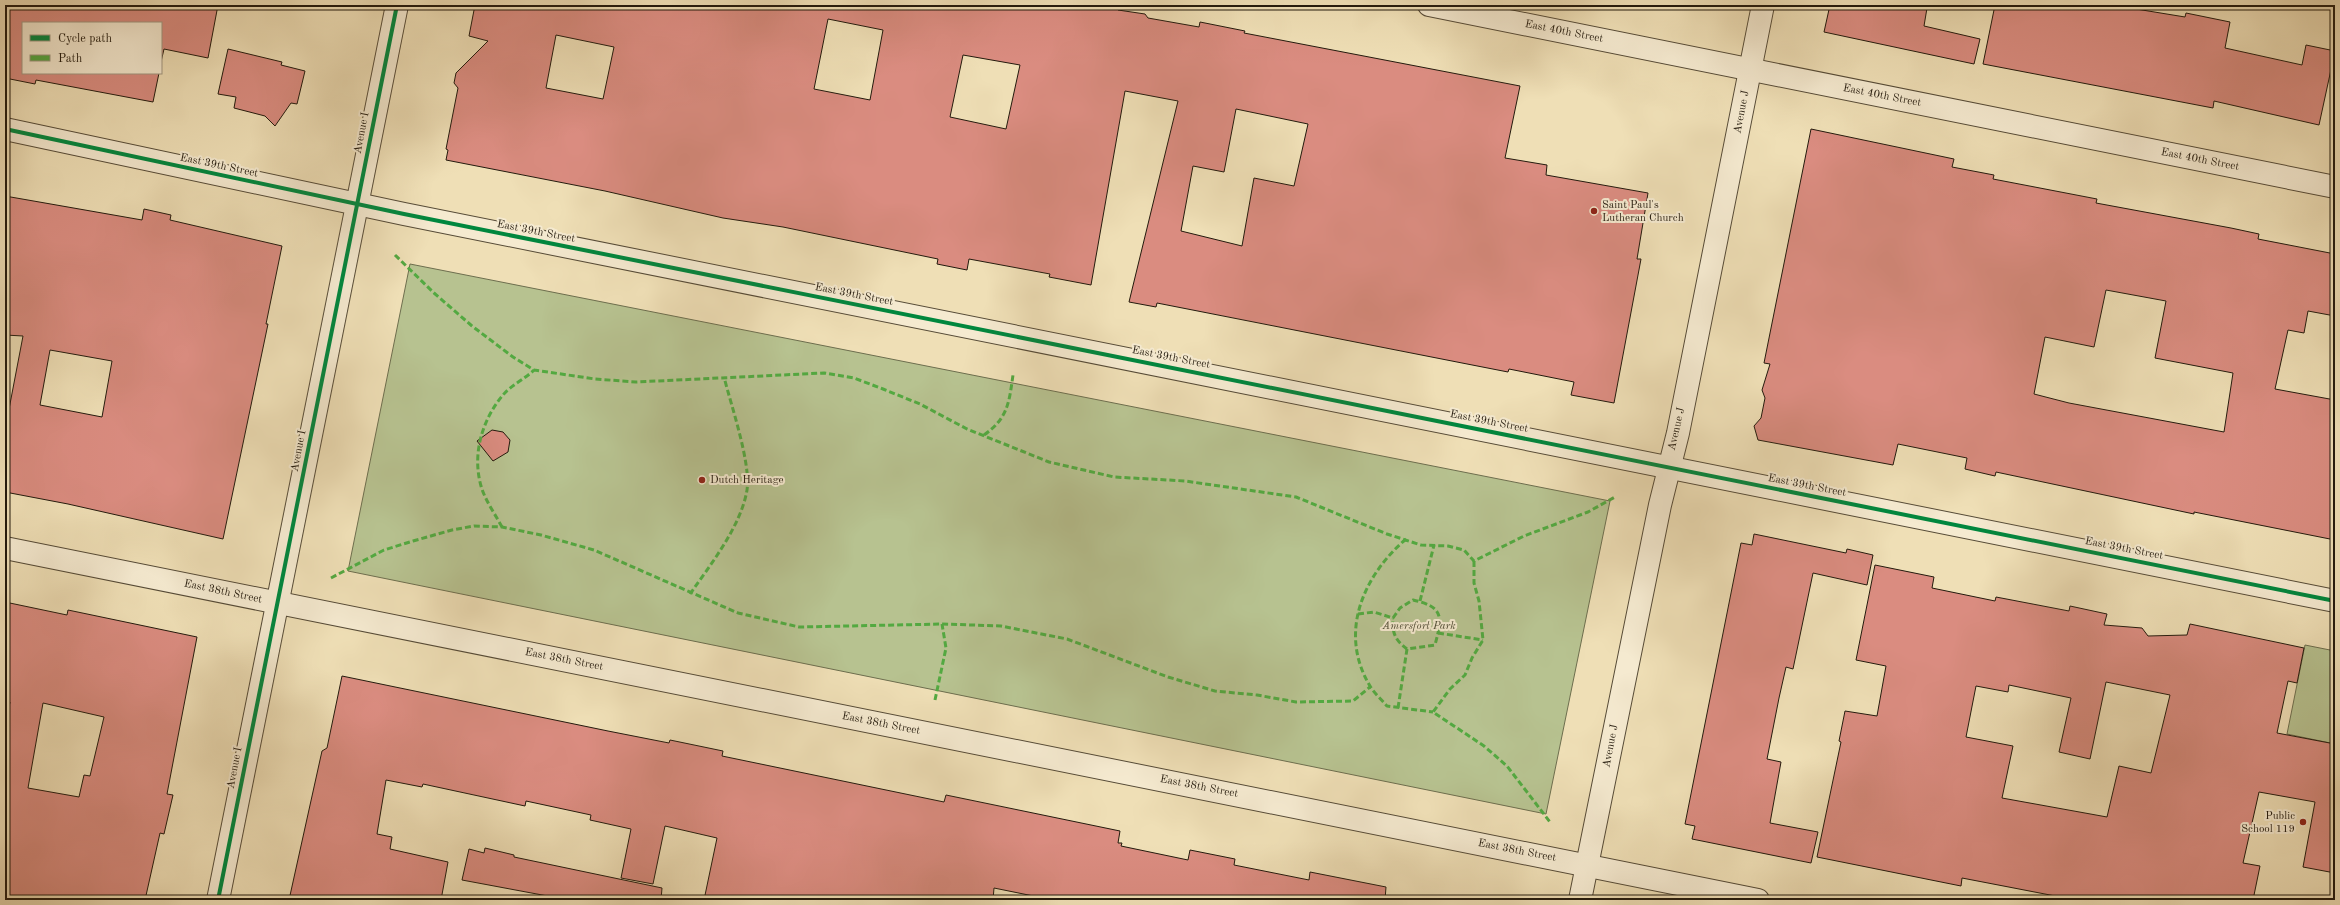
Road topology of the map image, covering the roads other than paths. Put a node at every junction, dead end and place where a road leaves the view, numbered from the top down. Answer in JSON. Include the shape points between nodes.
{"nodes":[{"id":1,"x":397,"y":5,"type":"edge"},
{"id":2,"x":1429,"y":5,"type":"edge"},
{"id":3,"x":1763,"y":5,"type":"edge"},
{"id":4,"x":1750,"y":69,"type":"junction"},
{"id":5,"x":5,"y":129,"type":"edge"},
{"id":6,"x":2335,"y":187,"type":"edge"},
{"id":7,"x":357,"y":205,"type":"junction"},
{"id":8,"x":1668,"y":467,"type":"junction"},
{"id":9,"x":5,"y":548,"type":"edge"},
{"id":10,"x":2335,"y":601,"type":"edge"},
{"id":11,"x":277,"y":603,"type":"junction"},
{"id":12,"x":1587,"y":865,"type":"junction"},
{"id":13,"x":218,"y":900,"type":"edge"},
{"id":14,"x":1580,"y":900,"type":"edge"},
{"id":15,"x":1758,"y":900,"type":"edge"}],
"edges":[{"from":1,"to":7,"type":"street","name":"Avenue I"},
{"from":2,"to":4,"type":"street","name":"East 40th Street"},
{"from":3,"to":4,"type":"street","name":"Avenue J"},
{"from":4,"to":6,"type":"street","name":"East 40th Street"},
{"from":4,"to":8,"type":"street","name":"Avenue J","via":[[1678,433]]},
{"from":5,"to":7,"type":"street","name":"East 39th Street"},
{"from":7,"to":8,"type":"street","name":"East 39th Street"},
{"from":7,"to":11,"type":"street","name":"Avenue I"},
{"from":8,"to":10,"type":"street","name":"East 39th Street"},
{"from":8,"to":12,"type":"street","name":"Avenue J"},
{"from":9,"to":11,"type":"street","name":"East 38th Street"},
{"from":11,"to":12,"type":"street","name":"East 38th Street"},
{"from":11,"to":13,"type":"street","name":"Avenue I"},
{"from":12,"to":14,"type":"street","name":"Avenue J"},
{"from":12,"to":15,"type":"street","name":"East 38th Street"}]}
